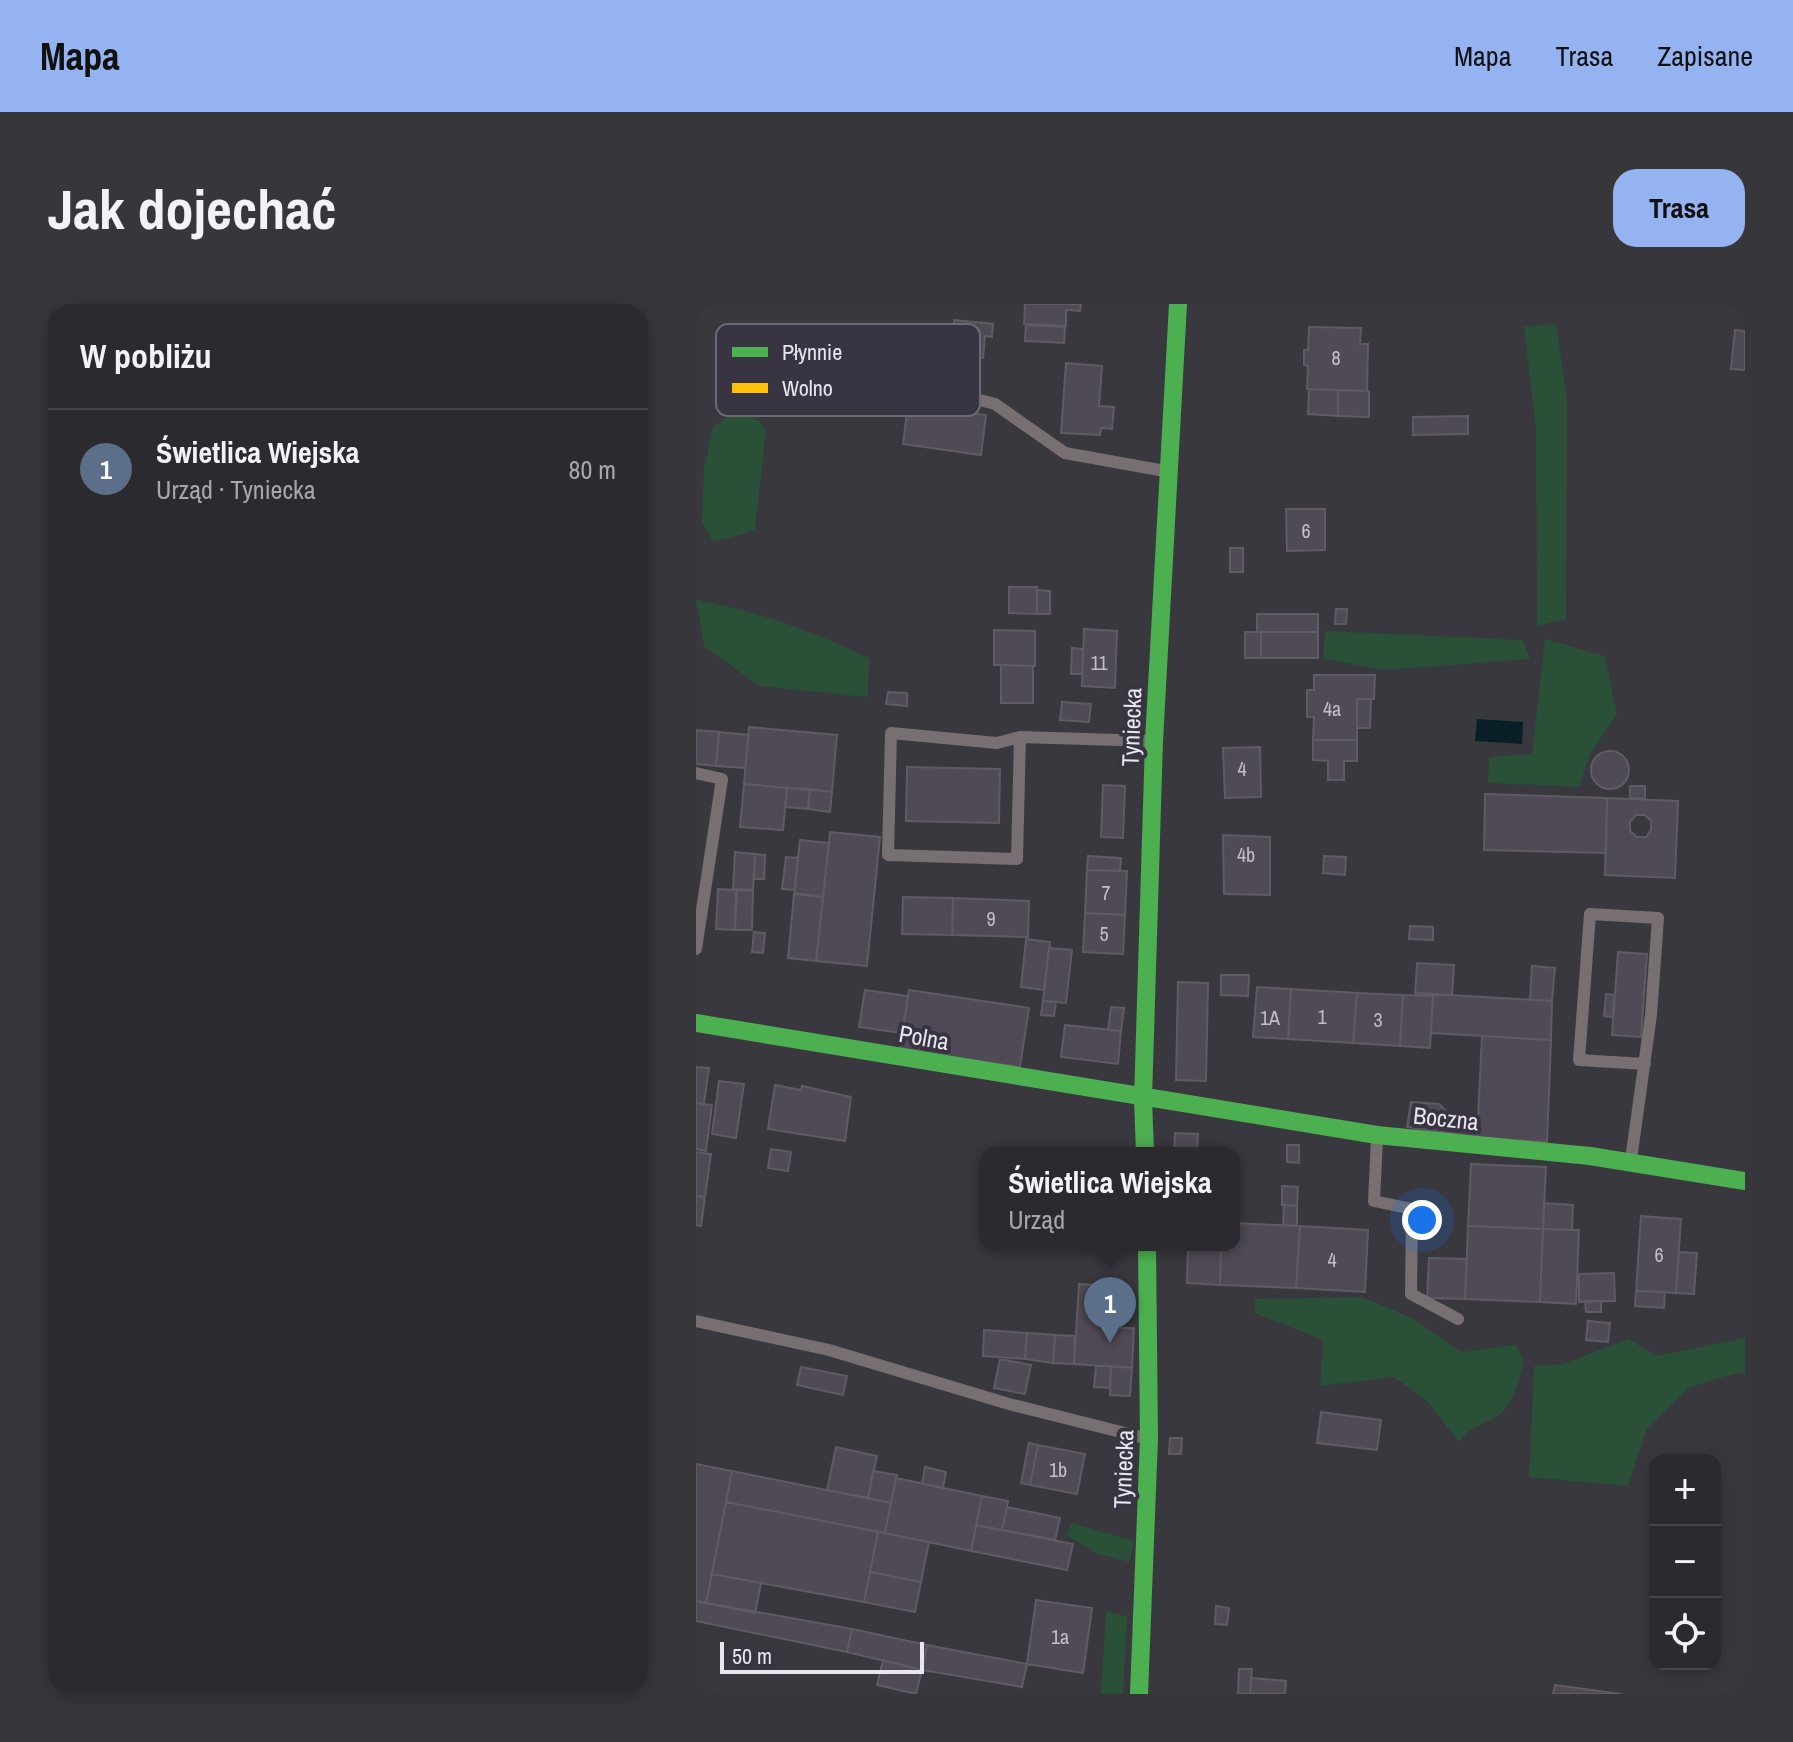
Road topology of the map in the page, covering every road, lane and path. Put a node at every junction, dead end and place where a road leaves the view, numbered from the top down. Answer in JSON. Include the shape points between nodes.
{"nodes":[{"id":1,"x":1178,"y":304,"type":"edge"},
{"id":2,"x":980,"y":400,"type":"edge"},
{"id":3,"x":1168,"y":472,"type":"junction"},
{"id":4,"x":1020,"y":737,"type":"junction"},
{"id":5,"x":1154,"y":741,"type":"junction"},
{"id":6,"x":696,"y":773,"type":"edge"},
{"id":7,"x":696,"y":949,"type":"edge"},
{"id":8,"x":696,"y":1023,"type":"edge"},
{"id":9,"x":1645,"y":1064,"type":"junction"},
{"id":10,"x":1143,"y":1099,"type":"junction"},
{"id":11,"x":1377,"y":1135,"type":"junction"},
{"id":12,"x":1145,"y":1147,"type":"edge"},
{"id":13,"x":1630,"y":1163,"type":"junction"},
{"id":14,"x":1745,"y":1181,"type":"edge"},
{"id":15,"x":1147,"y":1251,"type":"edge"},
{"id":16,"x":1458,"y":1319,"type":"dead end"},
{"id":17,"x":696,"y":1321,"type":"edge"},
{"id":18,"x":1149,"y":1439,"type":"junction"},
{"id":19,"x":1139,"y":1694,"type":"edge"}],
"edges":[{"from":1,"to":3,"type":"street","name":"Tyniecka"},
{"from":2,"to":3,"type":"lane","via":[[995,404],[1065,453]]},
{"from":3,"to":5,"type":"street","name":"Tyniecka"},
{"from":4,"to":4,"type":"lane","via":[[997,743],[891,733],[888,855],[1017,859]]},
{"from":4,"to":5,"type":"lane"},
{"from":5,"to":10,"type":"street","name":"Tyniecka"},
{"from":6,"to":7,"type":"lane","via":[[722,779]]},
{"from":8,"to":10,"type":"street","name":"Polna"},
{"from":9,"to":9,"type":"lane","via":[[1658,918],[1590,914],[1579,1060]]},
{"from":9,"to":13,"type":"lane"},
{"from":10,"to":11,"type":"street","name":"Boczna"},
{"from":10,"to":12,"type":"street","name":"Tyniecka"},
{"from":11,"to":13,"type":"street","name":"Boczna"},
{"from":11,"to":16,"type":"lane","via":[[1374,1201],[1412,1209],[1411,1294]]},
{"from":13,"to":14,"type":"street","name":"Boczna"},
{"from":15,"to":18,"type":"street","name":"Tyniecka"},
{"from":17,"to":18,"type":"lane","via":[[829,1350]]},
{"from":18,"to":19,"type":"street","name":"Tyniecka"}]}
